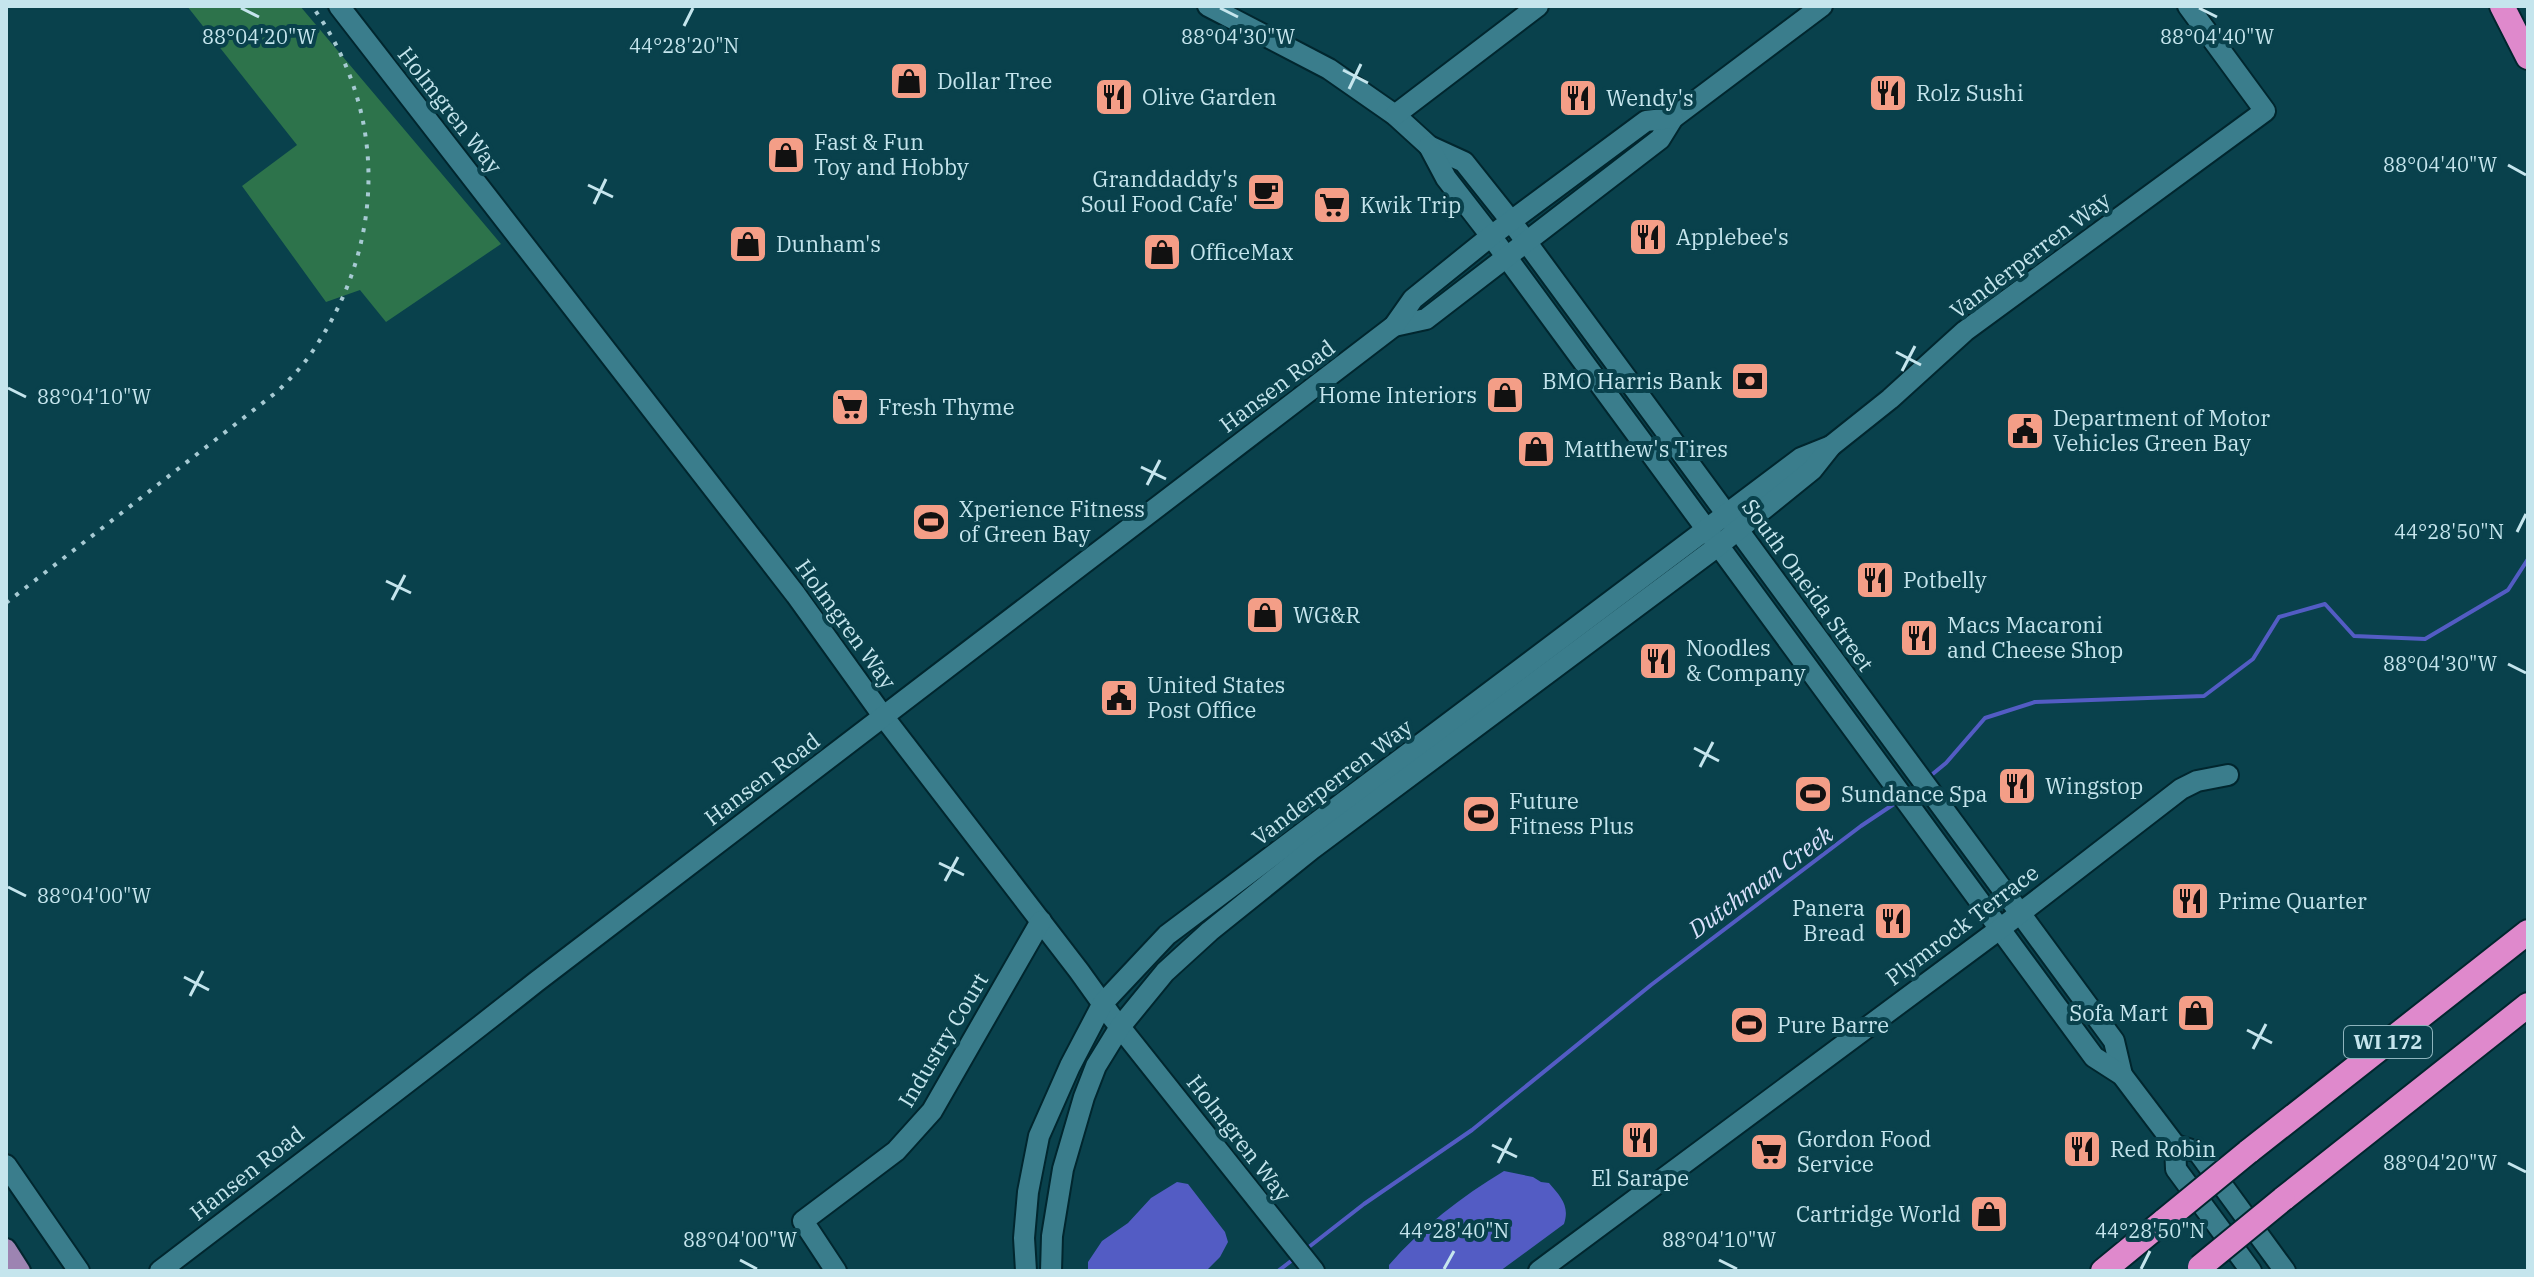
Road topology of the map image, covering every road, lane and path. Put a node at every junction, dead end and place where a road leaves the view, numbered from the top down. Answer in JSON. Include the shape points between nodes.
{"nodes":[{"id":1,"x":339,"y":6,"type":"edge"},
{"id":2,"x":1208,"y":6,"type":"edge"},
{"id":3,"x":1538,"y":6,"type":"edge"},
{"id":4,"x":1822,"y":6,"type":"edge"},
{"id":5,"x":2188,"y":6,"type":"edge"},
{"id":6,"x":2502,"y":6,"type":"edge"},
{"id":7,"x":1799,"y":13,"type":"edge"},
{"id":8,"x":2528,"y":57,"type":"edge"},
{"id":9,"x":1395,"y":115,"type":"junction"},
{"id":10,"x":1673,"y":118,"type":"junction"},
{"id":11,"x":1429,"y":146,"type":"junction"},
{"id":12,"x":1511,"y":221,"type":"junction"},
{"id":13,"x":1491,"y":236,"type":"junction"},
{"id":14,"x":1527,"y":241,"type":"junction"},
{"id":15,"x":1506,"y":257,"type":"junction"},
{"id":16,"x":1394,"y":326,"type":"junction"},
{"id":17,"x":1732,"y":522,"type":"junction"},
{"id":18,"x":1712,"y":538,"type":"junction"},
{"id":19,"x":883,"y":716,"type":"junction"},
{"id":20,"x":2228,"y":775,"type":"dead end"},
{"id":21,"x":2020,"y":913,"type":"junction"},
{"id":22,"x":1041,"y":921,"type":"junction"},
{"id":23,"x":2001,"y":928,"type":"junction"},
{"id":24,"x":2525,"y":932,"type":"edge"},
{"id":25,"x":1103,"y":1003,"type":"junction"},
{"id":26,"x":2528,"y":1005,"type":"edge"},
{"id":27,"x":1120,"y":1027,"type":"junction"},
{"id":28,"x":2122,"y":1075,"type":"junction"},
{"id":29,"x":2175,"y":1145,"type":"junction"},
{"id":30,"x":6,"y":1165,"type":"edge"},
{"id":31,"x":6,"y":1249,"type":"edge"},
{"id":32,"x":1312,"y":1269,"type":"edge"},
{"id":33,"x":2197,"y":1269,"type":"edge"},
{"id":34,"x":20,"y":1271,"type":"edge"},
{"id":35,"x":79,"y":1271,"type":"edge"},
{"id":36,"x":160,"y":1271,"type":"edge"},
{"id":37,"x":836,"y":1271,"type":"edge"},
{"id":38,"x":1026,"y":1271,"type":"edge"},
{"id":39,"x":1051,"y":1271,"type":"edge"},
{"id":40,"x":1539,"y":1271,"type":"edge"},
{"id":41,"x":2103,"y":1271,"type":"edge"},
{"id":42,"x":2251,"y":1271,"type":"edge"},
{"id":43,"x":2285,"y":1271,"type":"edge"}],
"edges":[{"from":1,"to":19,"type":"street","name":"Holmgren Way","via":[[796,595]]},
{"from":2,"to":9,"type":"street","name":"South Oneida Street","via":[[1329,69]]},
{"from":3,"to":9,"type":"street"},
{"from":4,"to":7,"type":"street","name":"Hansen Road"},
{"from":5,"to":17,"type":"street","name":"Vanderperren Way","via":[[2265,111],[1965,331],[1831,446],[1802,457]]},
{"from":6,"to":8,"type":"highway"},
{"from":7,"to":10,"type":"street","name":"Hansen Road"},
{"from":9,"to":11,"type":"street","name":"South Oneida Street"},
{"from":10,"to":12,"type":"street","name":"Hansen Road","via":[[1646,121]]},
{"from":10,"to":14,"type":"street","name":"Hansen Road","via":[[1660,139]]},
{"from":11,"to":12,"type":"street","name":"South Oneida Street","via":[[1464,162]]},
{"from":11,"to":13,"type":"street","name":"South Oneida Street","via":[[1446,178]]},
{"from":12,"to":13,"type":"street","name":"Hansen Road"},
{"from":12,"to":14,"type":"street","name":"South Oneida Street"},
{"from":13,"to":15,"type":"street","name":"South Oneida Street"},
{"from":13,"to":16,"type":"street","name":"Hansen Road","via":[[1413,299]]},
{"from":14,"to":15,"type":"street","name":"Hansen Road"},
{"from":14,"to":17,"type":"street","name":"South Oneida Street"},
{"from":15,"to":16,"type":"street","name":"Hansen Road","via":[[1426,319]]},
{"from":15,"to":18,"type":"street","name":"South Oneida Street"},
{"from":16,"to":19,"type":"street","name":"Hansen Road"},
{"from":17,"to":18,"type":"street","name":"Vanderperren Way"},
{"from":17,"to":21,"type":"street","name":"South Oneida Street"},
{"from":18,"to":23,"type":"street","name":"South Oneida Street"},
{"from":18,"to":25,"type":"street","name":"Vanderperren Way","via":[[1167,935]]},
{"from":18,"to":27,"type":"street","name":"Vanderperren Way","via":[[1210,931],[1165,972]]},
{"from":19,"to":22,"type":"street","name":"Holmgren Way"},
{"from":19,"to":36,"type":"street","name":"Hansen Road"},
{"from":20,"to":21,"type":"street","name":"Plymrock Terrace","via":[[2181,789]]},
{"from":21,"to":23,"type":"street","name":"Plymrock Terrace"},
{"from":21,"to":28,"type":"street","name":"South Oneida Street","via":[[2114,1041]]},
{"from":22,"to":25,"type":"street","name":"Holmgren Way"},
{"from":22,"to":37,"type":"street","name":"Industry Court","via":[[932,1111],[896,1151],[803,1221]]},
{"from":23,"to":28,"type":"street","name":"South Oneida Street","via":[[2094,1057]]},
{"from":23,"to":40,"type":"street","name":"Plymrock Terrace"},
{"from":24,"to":41,"type":"highway","number":"WI 172","bridge":true},
{"from":25,"to":27,"type":"street","name":"Holmgren Way"},
{"from":25,"to":38,"type":"street","name":"Vanderperren Way","via":[[1039,1136],[1028,1192]]},
{"from":26,"to":33,"type":"highway","number":"WI 172","bridge":true},
{"from":27,"to":32,"type":"street","name":"Holmgren Way"},
{"from":27,"to":39,"type":"street","name":"Vanderperren Way","via":[[1096,1066],[1063,1169]]},
{"from":28,"to":29,"type":"street","name":"South Oneida Street"},
{"from":29,"to":42,"type":"street","name":"South Oneida Street","via":[[2176,1169]]},
{"from":29,"to":43,"type":"street","name":"South Oneida Street","via":[[2198,1152]]},
{"from":30,"to":35,"type":"street"},
{"from":31,"to":34,"type":"main road"}]}
